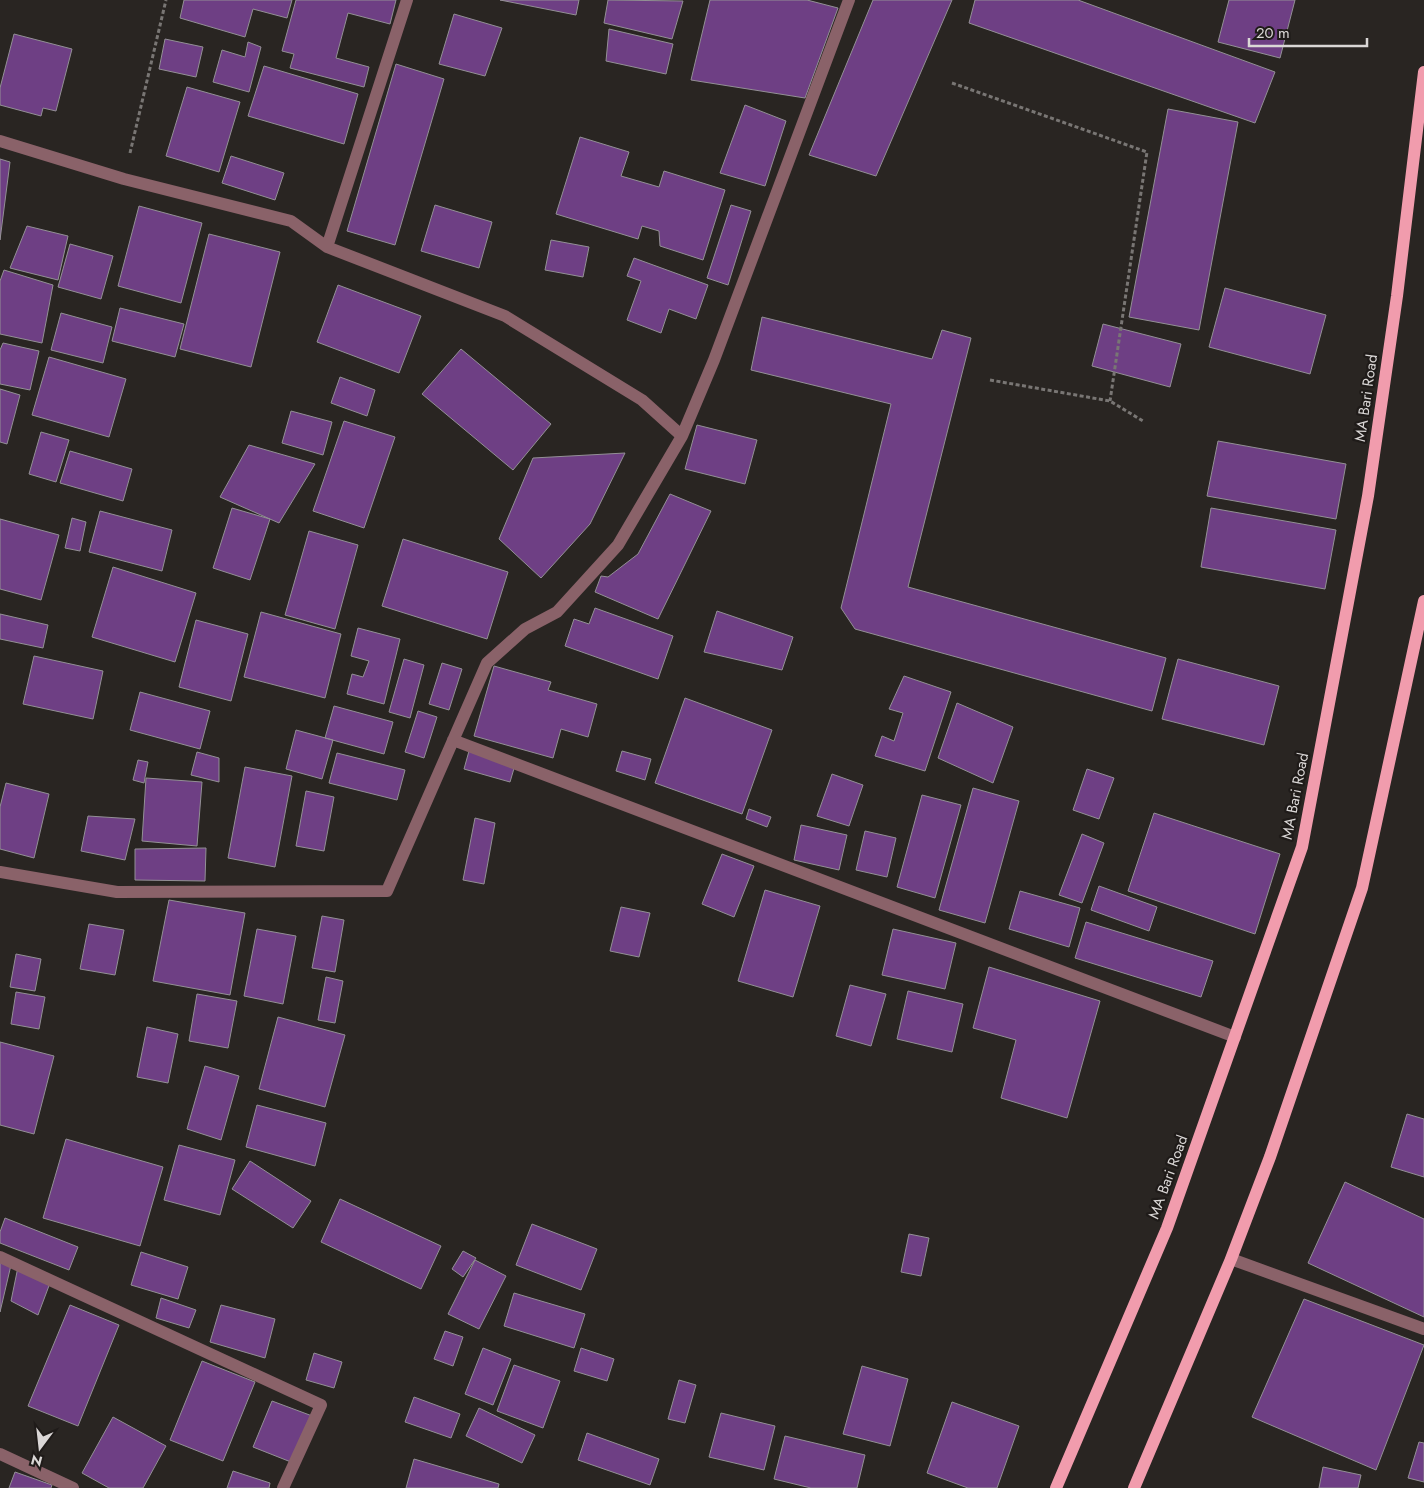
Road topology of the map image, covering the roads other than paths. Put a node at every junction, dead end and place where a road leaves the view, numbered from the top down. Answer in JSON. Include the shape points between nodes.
{"nodes":[{"id":1,"x":407,"y":0,"type":"edge"},
{"id":2,"x":849,"y":0,"type":"edge"},
{"id":3,"x":1424,"y":72,"type":"edge"},
{"id":4,"x":0,"y":141,"type":"edge"},
{"id":5,"x":327,"y":247,"type":"junction"},
{"id":6,"x":682,"y":436,"type":"junction"},
{"id":7,"x":1424,"y":601,"type":"edge"},
{"id":8,"x":453,"y":740,"type":"junction"},
{"id":9,"x":0,"y":872,"type":"edge"},
{"id":10,"x":1234,"y":1037,"type":"junction"},
{"id":11,"x":0,"y":1257,"type":"edge"},
{"id":12,"x":1230,"y":1259,"type":"junction"},
{"id":13,"x":1424,"y":1330,"type":"edge"},
{"id":14,"x":0,"y":1454,"type":"edge"},
{"id":15,"x":73,"y":1488,"type":"edge"},
{"id":16,"x":283,"y":1488,"type":"edge"},
{"id":17,"x":1056,"y":1488,"type":"edge"},
{"id":18,"x":1134,"y":1488,"type":"edge"}],
"edges":[{"from":1,"to":5,"type":"street"},
{"from":2,"to":6,"type":"street","via":[[714,360]]},
{"from":3,"to":10,"type":"main road","name":"MA Bari Road","via":[[1397,296],[1368,496],[1302,847]]},
{"from":4,"to":5,"type":"street","via":[[124,179],[290,221]]},
{"from":5,"to":6,"type":"street","via":[[505,316],[642,400]]},
{"from":6,"to":8,"type":"street","via":[[618,545],[558,612],[525,629],[487,663]]},
{"from":7,"to":12,"type":"main road","via":[[1362,888],[1270,1156]]},
{"from":8,"to":9,"type":"street","via":[[387,891],[117,892]]},
{"from":8,"to":10,"type":"street"},
{"from":10,"to":17,"type":"main road","name":"MA Bari Road","via":[[1167,1228]]},
{"from":11,"to":16,"type":"street","via":[[320,1406]]},
{"from":12,"to":13,"type":"street"},
{"from":12,"to":18,"type":"main road"},
{"from":14,"to":15,"type":"street"}]}
